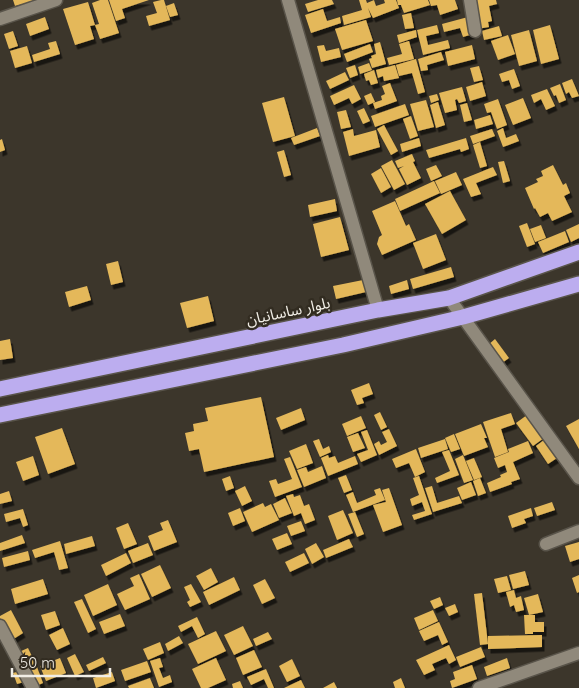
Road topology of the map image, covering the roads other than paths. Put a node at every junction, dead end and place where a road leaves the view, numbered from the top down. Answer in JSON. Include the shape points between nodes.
{"nodes":[{"id":1,"x":56,"y":0,"type":"edge"},
{"id":2,"x":288,"y":0,"type":"edge"},
{"id":3,"x":470,"y":0,"type":"edge"},
{"id":4,"x":0,"y":19,"type":"edge"},
{"id":5,"x":475,"y":31,"type":"dead end"},
{"id":6,"x":579,"y":252,"type":"edge"},
{"id":7,"x":579,"y":284,"type":"edge"},
{"id":8,"x":449,"y":298,"type":"junction"},
{"id":9,"x":378,"y":310,"type":"junction"},
{"id":10,"x":463,"y":317,"type":"junction"},
{"id":11,"x":0,"y":389,"type":"edge"},
{"id":12,"x":0,"y":415,"type":"edge"},
{"id":13,"x":579,"y":478,"type":"edge"},
{"id":14,"x":579,"y":531,"type":"edge"},
{"id":15,"x":546,"y":544,"type":"dead end"},
{"id":16,"x":0,"y":626,"type":"edge"},
{"id":17,"x":579,"y":653,"type":"edge"},
{"id":18,"x":33,"y":688,"type":"edge"},
{"id":19,"x":479,"y":688,"type":"edge"}],
"edges":[{"from":1,"to":4,"type":"street"},
{"from":2,"to":9,"type":"street"},
{"from":3,"to":5,"type":"street"},
{"from":6,"to":8,"type":"highway","name":"بلوار ساسانیان"},
{"from":7,"to":10,"type":"highway"},
{"from":8,"to":9,"type":"highway","name":"بلوار ساسانیان"},
{"from":8,"to":10,"type":"street"},
{"from":9,"to":11,"type":"highway","name":"بلوار ساسانیان"},
{"from":10,"to":12,"type":"highway","via":[[343,345]]},
{"from":10,"to":13,"type":"street"},
{"from":14,"to":15,"type":"street"},
{"from":16,"to":18,"type":"street"},
{"from":17,"to":19,"type":"street"}]}
